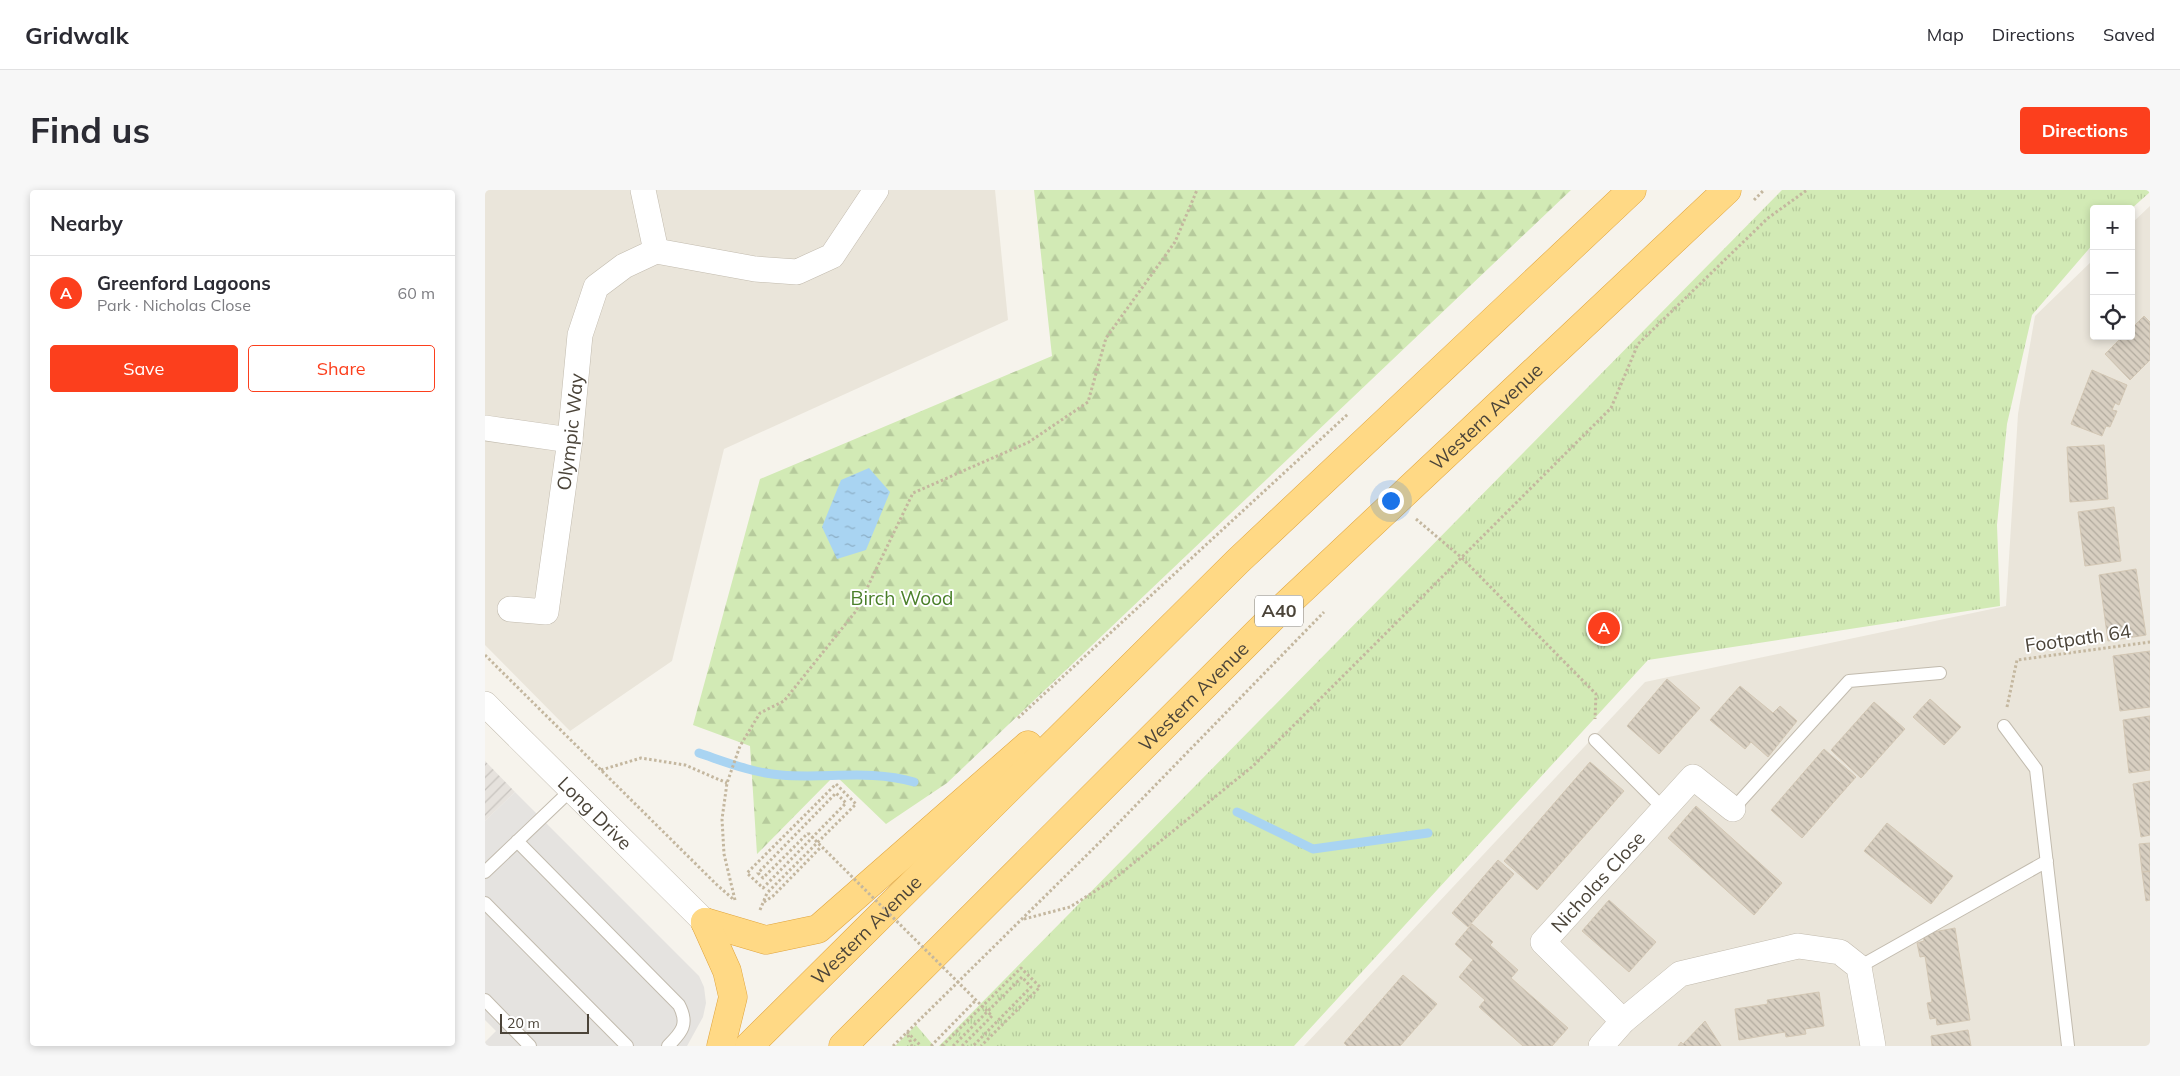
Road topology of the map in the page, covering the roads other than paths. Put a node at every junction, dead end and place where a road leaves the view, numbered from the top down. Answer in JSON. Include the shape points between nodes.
{"nodes":[{"id":1,"x":643,"y":190,"type":"edge"},
{"id":2,"x":876,"y":190,"type":"edge"},
{"id":3,"x":1632,"y":190,"type":"edge"},
{"id":4,"x":1739,"y":197,"type":"edge"},
{"id":5,"x":656,"y":251,"type":"junction"},
{"id":6,"x":485,"y":428,"type":"edge"},
{"id":7,"x":570,"y":440,"type":"junction"},
{"id":8,"x":1238,"y":560,"type":"junction"},
{"id":9,"x":510,"y":609,"type":"dead end"},
{"id":10,"x":1940,"y":673,"type":"dead end"},
{"id":11,"x":485,"y":704,"type":"edge"},
{"id":12,"x":2004,"y":726,"type":"road end"},
{"id":13,"x":1595,"y":740,"type":"road end"},
{"id":14,"x":571,"y":790,"type":"junction"},
{"id":15,"x":1664,"y":809,"type":"junction"},
{"id":16,"x":1733,"y":809,"type":"joint"},
{"id":17,"x":517,"y":841,"type":"junction"},
{"id":18,"x":2047,"y":860,"type":"junction"},
{"id":19,"x":485,"y":872,"type":"edge"},
{"id":20,"x":485,"y":903,"type":"edge"},
{"id":21,"x":705,"y":922,"type":"junction"},
{"id":22,"x":1859,"y":967,"type":"junction"},
{"id":23,"x":485,"y":1000,"type":"edge"},
{"id":24,"x":1623,"y":1021,"type":"junction"},
{"id":25,"x":530,"y":1046,"type":"edge"},
{"id":26,"x":627,"y":1046,"type":"edge"},
{"id":27,"x":668,"y":1046,"type":"edge"},
{"id":28,"x":721,"y":1046,"type":"edge"},
{"id":29,"x":749,"y":1046,"type":"edge"},
{"id":30,"x":843,"y":1046,"type":"edge"},
{"id":31,"x":1601,"y":1046,"type":"edge"},
{"id":32,"x":1873,"y":1046,"type":"edge"},
{"id":33,"x":2068,"y":1046,"type":"edge"}],
"edges":[{"from":1,"to":5,"type":"street"},
{"from":2,"to":5,"type":"street","via":[[832,256],[797,272],[755,269]]},
{"from":3,"to":8,"type":"highway","name":"Western Avenue"},
{"from":4,"to":30,"type":"highway","name":"Western Avenue","number":"A40","via":[[1275,615]]},
{"from":5,"to":7,"type":"street","name":"Olympic Way","via":[[624,266],[596,287],[580,335]]},
{"from":6,"to":7,"type":"street"},
{"from":7,"to":9,"type":"street","name":"Olympic Way","via":[[546,612]]},
{"from":8,"to":21,"type":"highway","via":[[818,929],[766,940]]},
{"from":8,"to":29,"type":"highway","name":"Western Avenue"},
{"from":10,"to":16,"type":"lane","via":[[1849,680]]},
{"from":11,"to":14,"type":"street","name":"Long Drive"},
{"from":12,"to":18,"type":"lane","via":[[2036,769]]},
{"from":13,"to":15,"type":"lane"},
{"from":14,"to":17,"type":"lane"},
{"from":14,"to":21,"type":"street","name":"Long Drive"},
{"from":15,"to":16,"type":"street","name":"Nicholas Close","via":[[1693,777]]},
{"from":15,"to":24,"type":"street","name":"Nicholas Close","via":[[1543,942]]},
{"from":17,"to":19,"type":"lane"},
{"from":17,"to":27,"type":"lane","via":[[679,1005],[685,1016],[683,1027]]},
{"from":18,"to":22,"type":"lane"},
{"from":18,"to":33,"type":"lane"},
{"from":20,"to":26,"type":"lane"},
{"from":21,"to":28,"type":"highway","via":[[727,971],[733,998]]},
{"from":22,"to":24,"type":"street","via":[[1840,952],[1799,946],[1680,974]]},
{"from":22,"to":32,"type":"street"},
{"from":23,"to":25,"type":"lane"},
{"from":24,"to":31,"type":"street"}]}
